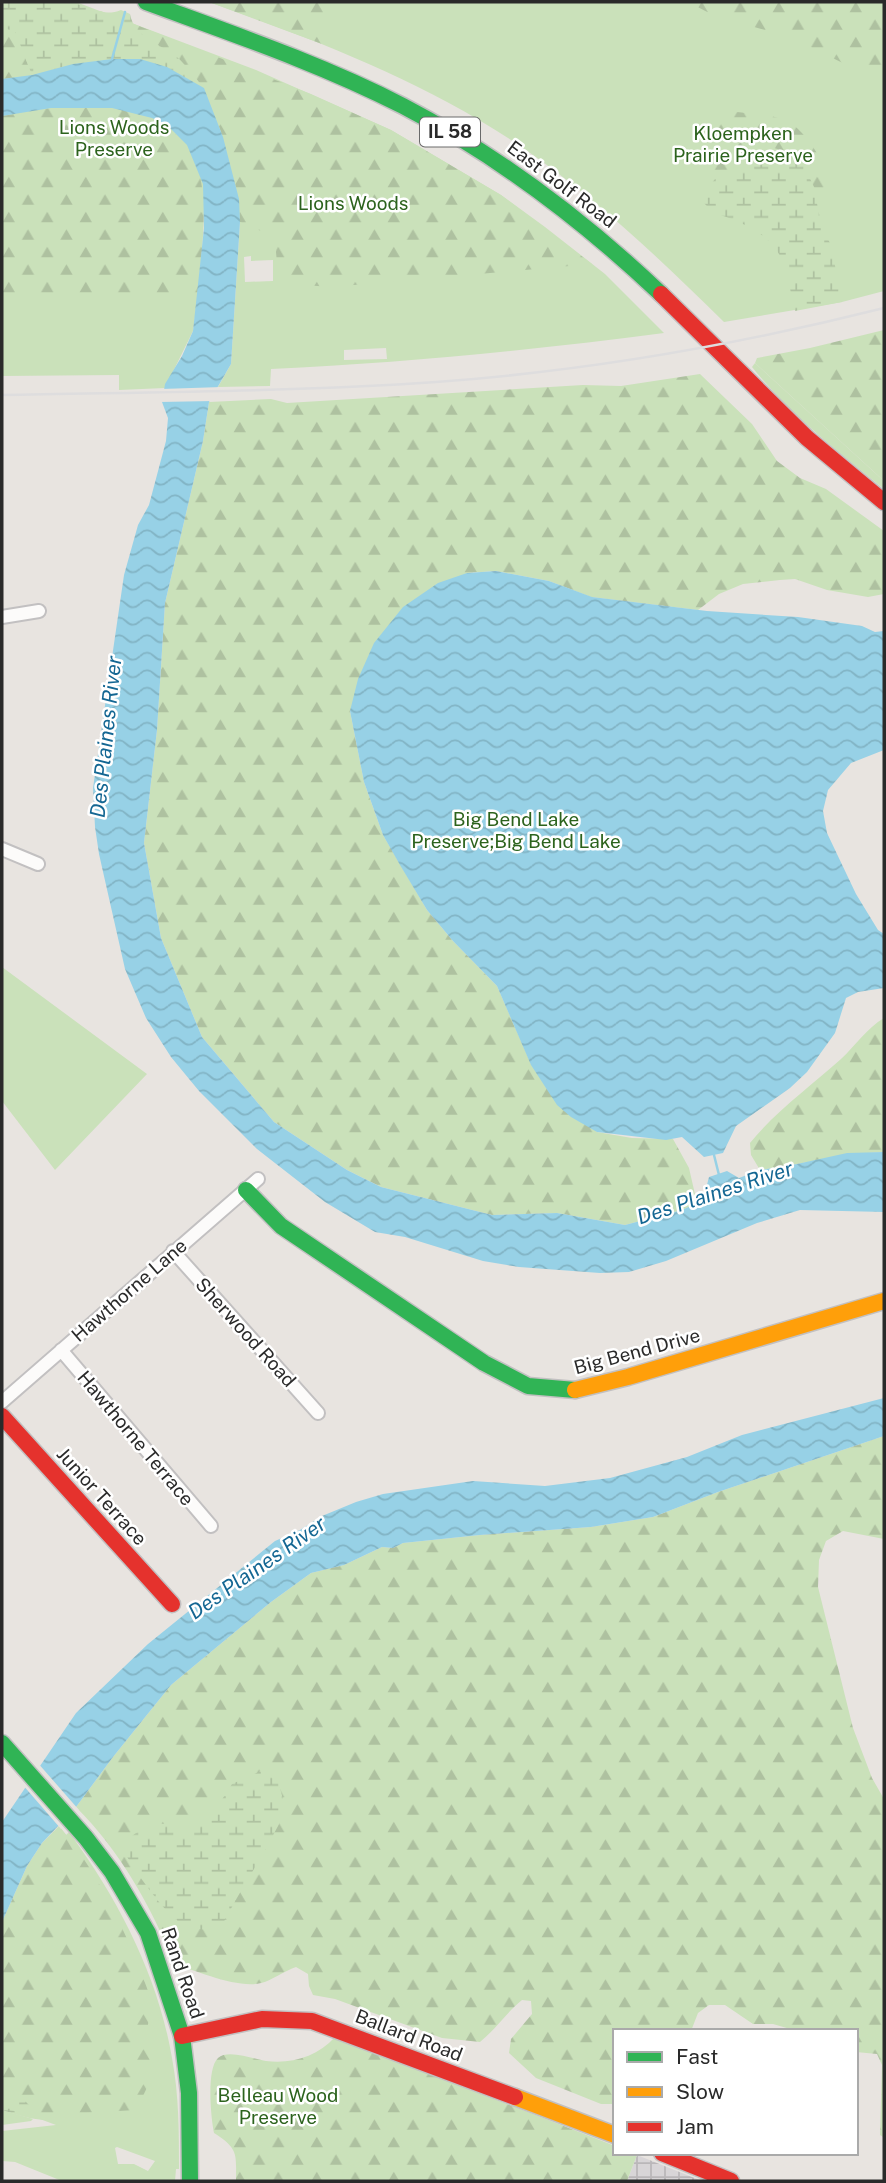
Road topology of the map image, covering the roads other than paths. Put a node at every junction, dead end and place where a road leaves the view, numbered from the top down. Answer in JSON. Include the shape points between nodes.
{"nodes":[{"id":1,"x":146,"y":2,"type":"edge"},
{"id":2,"x":884,"y":502,"type":"edge"},
{"id":3,"x":39,"y":611,"type":"dead end"},
{"id":4,"x":2,"y":617,"type":"edge"},
{"id":5,"x":2,"y":849,"type":"edge"},
{"id":6,"x":38,"y":864,"type":"dead end"},
{"id":7,"x":252,"y":1184,"type":"joint"},
{"id":8,"x":173,"y":1251,"type":"junction"},
{"id":9,"x":884,"y":1301,"type":"edge"},
{"id":10,"x":61,"y":1350,"type":"junction"},
{"id":11,"x":2,"y":1402,"type":"edge"},
{"id":12,"x":318,"y":1413,"type":"dead end"},
{"id":13,"x":2,"y":1416,"type":"edge"},
{"id":14,"x":211,"y":1526,"type":"dead end"},
{"id":15,"x":172,"y":1604,"type":"dead end"},
{"id":16,"x":2,"y":1743,"type":"edge"},
{"id":17,"x":182,"y":2036,"type":"junction"},
{"id":18,"x":613,"y":2134,"type":"edge"},
{"id":19,"x":667,"y":2155,"type":"edge"},
{"id":20,"x":190,"y":2181,"type":"edge"},
{"id":21,"x":731,"y":2181,"type":"edge"}],
"edges":[{"from":1,"to":2,"type":"street","name":"East Golf Road","number":"IL 58","via":[[372,91],[494,159],[635,268],[812,444]]},
{"from":3,"to":4,"type":"street"},
{"from":5,"to":6,"type":"street"},
{"from":7,"to":8,"type":"street","name":"Hawthorne Lane"},
{"from":7,"to":9,"type":"street","name":"Big Bend Drive","via":[[281,1226],[484,1363],[528,1386],[572,1391]]},
{"from":8,"to":10,"type":"street","name":"Hawthorne Lane"},
{"from":8,"to":12,"type":"street","name":"Sherwood Road"},
{"from":10,"to":11,"type":"street","name":"Hawthorne Lane"},
{"from":10,"to":14,"type":"street","name":"Hawthorne Terrace"},
{"from":13,"to":15,"type":"street","name":"Junior Terrace"},
{"from":16,"to":17,"type":"street","name":"Rand Road","via":[[112,1872],[148,1933]]},
{"from":17,"to":18,"type":"street","name":"Ballard Road","via":[[258,2018],[312,2021]]},
{"from":17,"to":20,"type":"street","name":"Rand Road","via":[[189,2093]]},
{"from":19,"to":21,"type":"street"}]}
